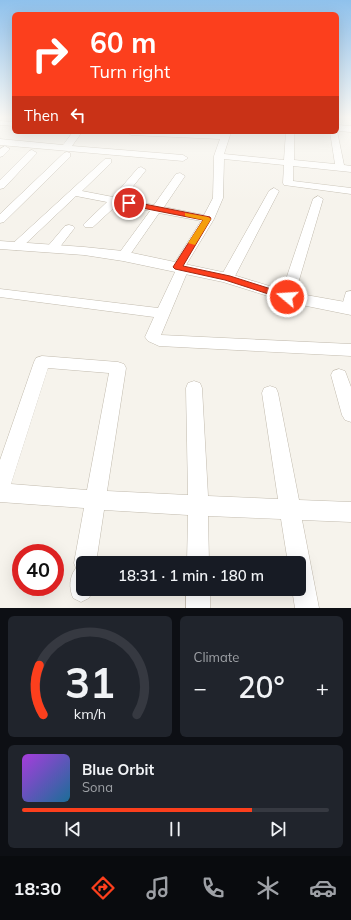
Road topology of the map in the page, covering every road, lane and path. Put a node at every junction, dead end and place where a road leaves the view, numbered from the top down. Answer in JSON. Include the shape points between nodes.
{"nodes":[{"id":1,"x":70,"y":145,"type":"edge"},
{"id":2,"x":223,"y":145,"type":"edge"},
{"id":3,"x":290,"y":145,"type":"edge"},
{"id":4,"x":336,"y":145,"type":"edge"},
{"id":5,"x":2,"y":148,"type":"edge"},
{"id":6,"x":66,"y":151,"type":"junction"},
{"id":7,"x":32,"y":153,"type":"dead end"},
{"id":8,"x":219,"y":156,"type":"junction"},
{"id":9,"x":183,"y":158,"type":"dead end"},
{"id":10,"x":108,"y":160,"type":"dead end"},
{"id":11,"x":290,"y":164,"type":"junction"},
{"id":12,"x":340,"y":168,"type":"junction"},
{"id":13,"x":351,"y":169,"type":"edge"},
{"id":14,"x":141,"y":170,"type":"dead end"},
{"id":15,"x":180,"y":176,"type":"dead end"},
{"id":16,"x":0,"y":186,"type":"edge"},
{"id":17,"x":274,"y":191,"type":"dead end"},
{"id":18,"x":351,"y":191,"type":"edge"},
{"id":19,"x":73,"y":192,"type":"junction"},
{"id":20,"x":318,"y":199,"type":"dead end"},
{"id":21,"x":115,"y":201,"type":"junction"},
{"id":22,"x":158,"y":209,"type":"junction"},
{"id":23,"x":208,"y":219,"type":"junction"},
{"id":24,"x":0,"y":220,"type":"edge"},
{"id":25,"x":89,"y":225,"type":"dead end"},
{"id":26,"x":69,"y":228,"type":"dead end"},
{"id":27,"x":0,"y":245,"type":"edge"},
{"id":28,"x":16,"y":246,"type":"junction"},
{"id":29,"x":52,"y":249,"type":"junction"},
{"id":30,"x":123,"y":256,"type":"junction"},
{"id":31,"x":180,"y":268,"type":"junction"},
{"id":32,"x":227,"y":278,"type":"junction"},
{"id":33,"x":0,"y":293,"type":"edge"},
{"id":34,"x":287,"y":297,"type":"junction"},
{"id":35,"x":350,"y":305,"type":"edge"},
{"id":36,"x":163,"y":313,"type":"junction"},
{"id":37,"x":351,"y":350,"type":"edge"},
{"id":38,"x":339,"y":376,"type":"dead end"},
{"id":39,"x":194,"y":388,"type":"dead end"},
{"id":40,"x":270,"y":393,"type":"dead end"},
{"id":41,"x":351,"y":415,"type":"edge"},
{"id":42,"x":0,"y":488,"type":"edge"},
{"id":43,"x":0,"y":493,"type":"edge"},
{"id":44,"x":96,"y":500,"type":"junction"},
{"id":45,"x":198,"y":506,"type":"junction"},
{"id":46,"x":291,"y":510,"type":"junction"},
{"id":47,"x":351,"y":512,"type":"edge"},
{"id":48,"x":86,"y":556,"type":"edge"},
{"id":49,"x":198,"y":556,"type":"edge"},
{"id":50,"x":198,"y":596,"type":"edge"},
{"id":51,"x":198,"y":608,"type":"edge"},
{"id":52,"x":307,"y":608,"type":"edge"}],
"edges":[{"from":1,"to":6,"type":"street"},
{"from":2,"to":8,"type":"street"},
{"from":3,"to":11,"type":"street"},
{"from":4,"to":12,"type":"street"},
{"from":5,"to":6,"type":"street"},
{"from":6,"to":9,"type":"street"},
{"from":6,"to":24,"type":"street"},
{"from":7,"to":16,"type":"street"},
{"from":8,"to":11,"type":"street"},
{"from":8,"to":23,"type":"street","via":[[219,192]]},
{"from":10,"to":19,"type":"street"},
{"from":11,"to":12,"type":"street"},
{"from":11,"to":18,"type":"street","via":[[288,183]]},
{"from":12,"to":13,"type":"street"},
{"from":14,"to":21,"type":"street"},
{"from":15,"to":22,"type":"street"},
{"from":17,"to":32,"type":"street"},
{"from":19,"to":21,"type":"street"},
{"from":19,"to":28,"type":"street"},
{"from":20,"to":34,"type":"street"},
{"from":21,"to":22,"type":"street"},
{"from":21,"to":25,"type":"street"},
{"from":22,"to":23,"type":"street"},
{"from":22,"to":30,"type":"street"},
{"from":23,"to":31,"type":"street"},
{"from":26,"to":29,"type":"street"},
{"from":27,"to":28,"type":"street"},
{"from":28,"to":29,"type":"street"},
{"from":29,"to":30,"type":"street"},
{"from":30,"to":31,"type":"street"},
{"from":31,"to":32,"type":"street"},
{"from":31,"to":36,"type":"street"},
{"from":32,"to":34,"type":"street"},
{"from":33,"to":36,"type":"street"},
{"from":34,"to":35,"type":"street"},
{"from":36,"to":37,"type":"street","via":[[153,337],[160,341]]},
{"from":38,"to":41,"type":"street"},
{"from":39,"to":45,"type":"street"},
{"from":40,"to":46,"type":"street"},
{"from":42,"to":44,"type":"street","via":[[42,362],[118,368]]},
{"from":43,"to":44,"type":"street"},
{"from":44,"to":45,"type":"street"},
{"from":44,"to":48,"type":"street"},
{"from":45,"to":46,"type":"street"},
{"from":45,"to":49,"type":"street"},
{"from":46,"to":47,"type":"street"},
{"from":46,"to":52,"type":"street"},
{"from":50,"to":51,"type":"street"}]}
